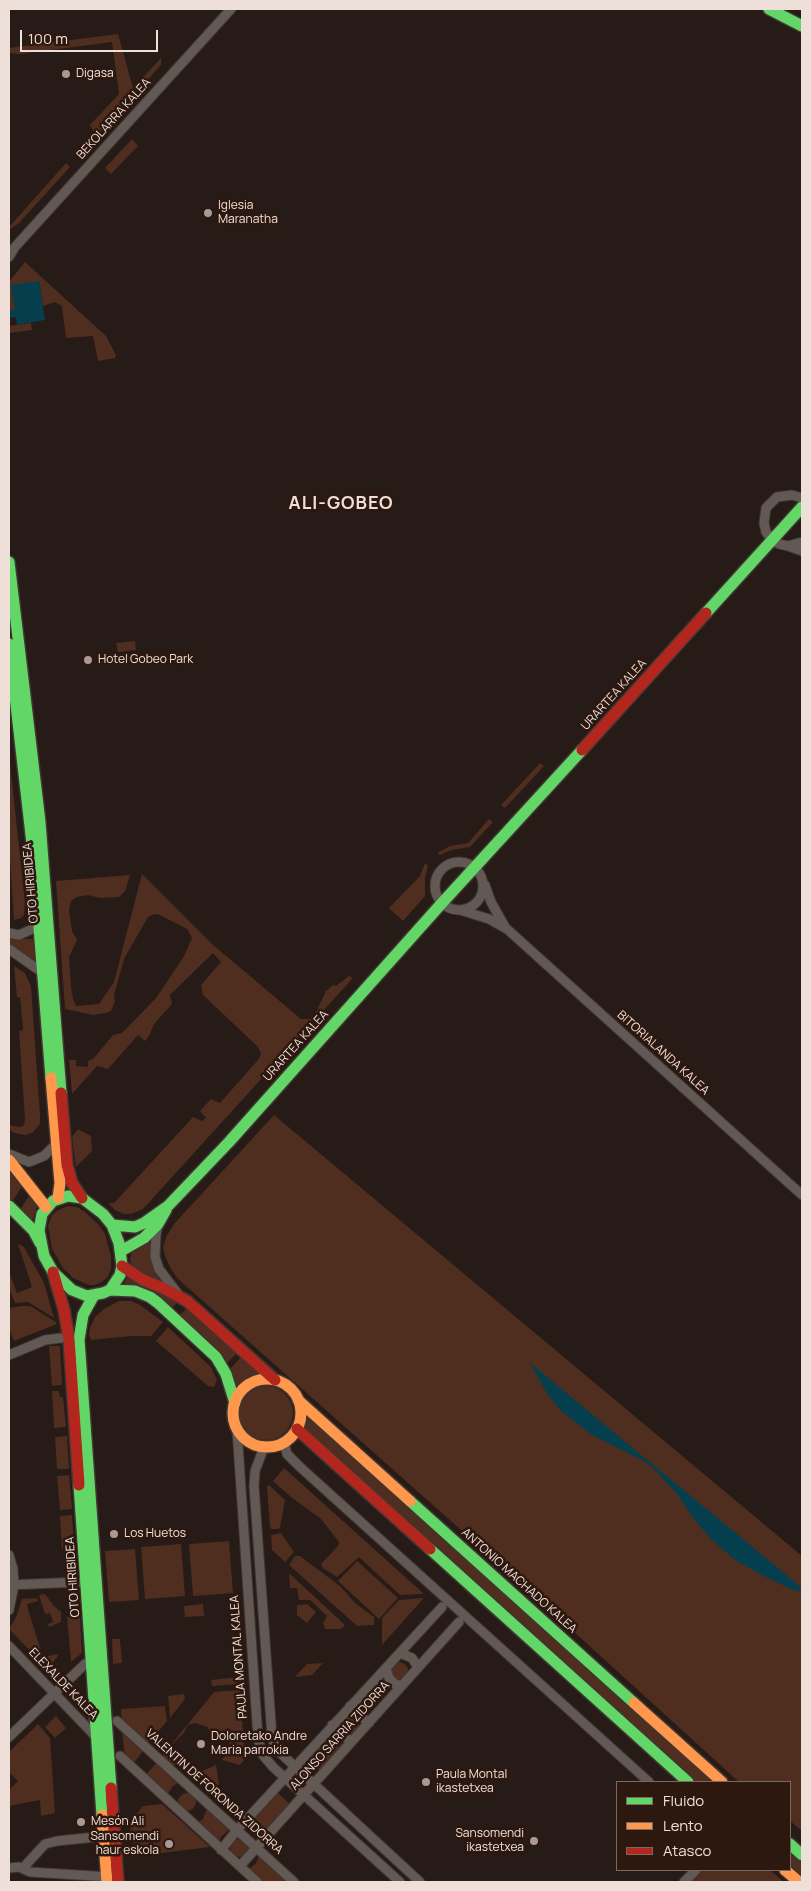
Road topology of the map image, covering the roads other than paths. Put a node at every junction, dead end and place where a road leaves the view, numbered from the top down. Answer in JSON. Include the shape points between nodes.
{"nodes":[{"id":1,"x":231,"y":9,"type":"edge"},
{"id":2,"x":769,"y":9,"type":"edge"},
{"id":3,"x":802,"y":26,"type":"edge"},
{"id":4,"x":12,"y":247,"type":"edge"},
{"id":5,"x":9,"y":257,"type":"edge"},
{"id":6,"x":802,"y":498,"type":"edge"},
{"id":7,"x":802,"y":507,"type":"edge"},
{"id":8,"x":772,"y":540,"type":"junction"},
{"id":9,"x":802,"y":542,"type":"edge"},
{"id":10,"x":788,"y":546,"type":"junction"},
{"id":11,"x":802,"y":551,"type":"edge"},
{"id":12,"x":9,"y":562,"type":"edge"},
{"id":13,"x":9,"y":644,"type":"edge"},
{"id":14,"x":11,"y":684,"type":"edge"},
{"id":15,"x":9,"y":731,"type":"edge"},
{"id":16,"x":20,"y":737,"type":"junction"},
{"id":17,"x":475,"y":867,"type":"junction"},
{"id":18,"x":483,"y":880,"type":"junction"},
{"id":19,"x":442,"y":903,"type":"junction"},
{"id":20,"x":460,"y":910,"type":"junction"},
{"id":21,"x":39,"y":926,"type":"junction"},
{"id":22,"x":507,"y":929,"type":"junction"},
{"id":23,"x":9,"y":933,"type":"edge"},
{"id":24,"x":9,"y":949,"type":"edge"},
{"id":25,"x":42,"y":973,"type":"junction"},
{"id":26,"x":56,"y":1144,"type":"junction"},
{"id":27,"x":9,"y":1154,"type":"edge"},
{"id":28,"x":9,"y":1160,"type":"edge"},
{"id":29,"x":802,"y":1195,"type":"edge"},
{"id":30,"x":58,"y":1198,"type":"junction"},
{"id":31,"x":82,"y":1198,"type":"junction"},
{"id":32,"x":9,"y":1206,"type":"edge"},
{"id":33,"x":168,"y":1206,"type":"junction"},
{"id":34,"x":46,"y":1207,"type":"junction"},
{"id":35,"x":158,"y":1224,"type":"junction"},
{"id":36,"x":112,"y":1225,"type":"junction"},
{"id":37,"x":40,"y":1242,"type":"junction"},
{"id":38,"x":121,"y":1251,"type":"junction"},
{"id":39,"x":122,"y":1266,"type":"junction"},
{"id":40,"x":52,"y":1272,"type":"junction"},
{"id":41,"x":110,"y":1290,"type":"junction"},
{"id":42,"x":94,"y":1295,"type":"junction"},
{"id":43,"x":182,"y":1298,"type":"junction"},
{"id":44,"x":61,"y":1338,"type":"dead end"},
{"id":45,"x":9,"y":1355,"type":"edge"},
{"id":46,"x":275,"y":1380,"type":"junction"},
{"id":47,"x":298,"y":1400,"type":"junction"},
{"id":48,"x":234,"y":1403,"type":"junction"},
{"id":49,"x":297,"y":1429,"type":"junction"},
{"id":50,"x":237,"y":1430,"type":"junction"},
{"id":51,"x":284,"y":1442,"type":"junction"},
{"id":52,"x":264,"y":1447,"type":"junction"},
{"id":53,"x":9,"y":1555,"type":"edge"},
{"id":54,"x":79,"y":1582,"type":"dead end"},
{"id":55,"x":11,"y":1585,"type":"edge"},
{"id":56,"x":442,"y":1607,"type":"dead end"},
{"id":57,"x":9,"y":1610,"type":"edge"},
{"id":58,"x":459,"y":1622,"type":"dead end"},
{"id":59,"x":9,"y":1646,"type":"edge"},
{"id":60,"x":400,"y":1653,"type":"junction"},
{"id":61,"x":93,"y":1659,"type":"junction"},
{"id":62,"x":418,"y":1667,"type":"junction"},
{"id":63,"x":386,"y":1668,"type":"junction"},
{"id":64,"x":402,"y":1685,"type":"junction"},
{"id":65,"x":54,"y":1694,"type":"junction"},
{"id":66,"x":350,"y":1706,"type":"junction"},
{"id":67,"x":117,"y":1721,"type":"dead end"},
{"id":68,"x":368,"y":1723,"type":"junction"},
{"id":69,"x":332,"y":1725,"type":"junction"},
{"id":70,"x":9,"y":1737,"type":"edge"},
{"id":71,"x":98,"y":1739,"type":"junction"},
{"id":72,"x":351,"y":1742,"type":"junction"},
{"id":73,"x":120,"y":1756,"type":"dead end"},
{"id":74,"x":295,"y":1766,"type":"junction"},
{"id":75,"x":285,"y":1778,"type":"junction"},
{"id":76,"x":648,"y":1781,"type":"edge"},
{"id":77,"x":687,"y":1781,"type":"edge"},
{"id":78,"x":721,"y":1781,"type":"edge"},
{"id":79,"x":314,"y":1784,"type":"junction"},
{"id":80,"x":304,"y":1795,"type":"junction"},
{"id":81,"x":237,"y":1830,"type":"junction"},
{"id":82,"x":105,"y":1836,"type":"junction"},
{"id":83,"x":791,"y":1845,"type":"edge"},
{"id":84,"x":256,"y":1848,"type":"junction"},
{"id":85,"x":221,"y":1850,"type":"junction"},
{"id":86,"x":802,"y":1855,"type":"edge"},
{"id":87,"x":240,"y":1866,"type":"junction"},
{"id":88,"x":9,"y":1868,"type":"edge"},
{"id":89,"x":23,"y":1868,"type":"junction"},
{"id":90,"x":695,"y":1871,"type":"edge"},
{"id":91,"x":786,"y":1871,"type":"edge"},
{"id":92,"x":113,"y":1879,"type":"edge"},
{"id":93,"x":257,"y":1882,"type":"edge"},
{"id":94,"x":294,"y":1882,"type":"edge"},
{"id":95,"x":400,"y":1882,"type":"edge"},
{"id":96,"x":420,"y":1882,"type":"edge"},
{"id":97,"x":684,"y":1882,"type":"edge"},
{"id":98,"x":799,"y":1882,"type":"edge"}],
"edges":[{"from":1,"to":4,"type":"street","name":"BEKOLARRA KALEA"},
{"from":2,"to":3,"type":"main road"},
{"from":4,"to":5,"type":"street","name":"BEKOLARRA KALEA"},
{"from":6,"to":8,"type":"street","via":[[784,495],[766,508],[764,523]]},
{"from":7,"to":8,"type":"main road","name":"URARTEA KALEA"},
{"from":8,"to":10,"type":"street"},
{"from":8,"to":17,"type":"main road","name":"URARTEA KALEA"},
{"from":9,"to":10,"type":"street"},
{"from":10,"to":11,"type":"street"},
{"from":12,"to":31,"type":"main road","name":"OTO HIRIBIDEA","via":[[40,822],[67,1165],[72,1184]]},
{"from":13,"to":14,"type":"main road","name":"OTO HIRIBIDEA"},
{"from":14,"to":16,"type":"main road","name":"OTO HIRIBIDEA"},
{"from":15,"to":16,"type":"street"},
{"from":16,"to":21,"type":"main road","name":"OTO HIRIBIDEA"},
{"from":17,"to":18,"type":"street"},
{"from":17,"to":19,"type":"main road","name":"URARTEA KALEA"},
{"from":17,"to":19,"type":"street","via":[[458,862],[442,870],[435,887]]},
{"from":18,"to":20,"type":"street","via":[[483,891],[478,901],[470,908]]},
{"from":18,"to":22,"type":"street","name":"BITORIALANDA KALEA"},
{"from":19,"to":20,"type":"street"},
{"from":19,"to":33,"type":"main road","name":"URARTEA KALEA"},
{"from":20,"to":22,"type":"street","name":"BITORIALANDA KALEA","via":[[489,918]]},
{"from":21,"to":23,"type":"street","via":[[19,935]]},
{"from":21,"to":25,"type":"main road","name":"OTO HIRIBIDEA"},
{"from":22,"to":29,"type":"street","name":"BITORIALANDA KALEA"},
{"from":24,"to":25,"type":"street"},
{"from":25,"to":26,"type":"main road","name":"OTO HIRIBIDEA"},
{"from":26,"to":27,"type":"street","via":[[44,1156],[29,1162]]},
{"from":26,"to":30,"type":"main road","name":"OTO HIRIBIDEA","via":[[60,1183]]},
{"from":28,"to":34,"type":"main road"},
{"from":30,"to":31,"type":"main road"},
{"from":30,"to":34,"type":"main road"},
{"from":31,"to":36,"type":"main road"},
{"from":32,"to":37,"type":"main road","via":[[33,1230]]},
{"from":33,"to":35,"type":"main road","name":"URARTEA KALEA"},
{"from":33,"to":36,"type":"main road","name":"URARTEA KALEA","via":[[144,1224],[135,1227]]},
{"from":34,"to":37,"type":"main road","via":[[39,1222]]},
{"from":35,"to":38,"type":"main road","name":"URARTEA KALEA","via":[[144,1238]]},
{"from":35,"to":43,"type":"street","via":[[155,1257],[159,1269]]},
{"from":36,"to":38,"type":"main road"},
{"from":37,"to":40,"type":"main road"},
{"from":38,"to":39,"type":"main road"},
{"from":39,"to":41,"type":"main road","via":[[117,1282]]},
{"from":39,"to":43,"type":"main road"},
{"from":40,"to":42,"type":"main road","via":[[72,1290],[87,1296]]},
{"from":40,"to":61,"type":"main road","name":"OTO HIRIBIDEA","via":[[69,1339]]},
{"from":41,"to":42,"type":"main road"},
{"from":41,"to":48,"type":"main road","via":[[135,1291],[158,1303],[216,1357],[226,1374]]},
{"from":42,"to":92,"type":"main road","name":"OTO HIRIBIDEA","via":[[84,1315],[79,1340]]},
{"from":43,"to":46,"type":"main road"},
{"from":44,"to":45,"type":"street","via":[[45,1340]]},
{"from":46,"to":47,"type":"main road","via":[[289,1388]]},
{"from":46,"to":48,"type":"main road","via":[[246,1386]]},
{"from":47,"to":49,"type":"main road","via":[[300,1420]]},
{"from":47,"to":78,"type":"main road","name":"ANTONIO MACHADO KALEA"},
{"from":48,"to":50,"type":"main road","via":[[233,1417]]},
{"from":49,"to":51,"type":"main road"},
{"from":49,"to":77,"type":"main road"},
{"from":50,"to":52,"type":"main road","via":[[249,1442]]},
{"from":50,"to":75,"type":"street","name":"PAULA MONTAL KALEA","via":[[258,1738],[262,1754]]},
{"from":51,"to":52,"type":"main road"},
{"from":51,"to":76,"type":"street","via":[[287,1454],[300,1468]]},
{"from":52,"to":74,"type":"street","via":[[255,1471],[254,1486],[272,1737],[277,1750]]},
{"from":53,"to":55,"type":"street","via":[[13,1569]]},
{"from":54,"to":55,"type":"street"},
{"from":55,"to":57,"type":"street"},
{"from":56,"to":60,"type":"street","name":"ALONSO SARRIA ZIDORRA"},
{"from":58,"to":62,"type":"street","name":"ALONSO SARRIA ZIDORRA"},
{"from":59,"to":65,"type":"street","name":"ELEXALDE KALEA"},
{"from":60,"to":62,"type":"street","via":[[412,1658]]},
{"from":60,"to":63,"type":"street","name":"ALONSO SARRIA ZIDORRA"},
{"from":61,"to":65,"type":"street"},
{"from":61,"to":71,"type":"main road","name":"OTO HIRIBIDEA"},
{"from":62,"to":64,"type":"street","name":"ALONSO SARRIA ZIDORRA"},
{"from":63,"to":64,"type":"street","via":[[389,1678],[396,1685]]},
{"from":63,"to":66,"type":"street","name":"ALONSO SARRIA ZIDORRA"},
{"from":64,"to":68,"type":"street","name":"ALONSO SARRIA ZIDORRA"},
{"from":65,"to":70,"type":"street"},
{"from":65,"to":71,"type":"street","name":"ELEXALDE KALEA"},
{"from":66,"to":68,"type":"street"},
{"from":66,"to":69,"type":"street","name":"ALONSO SARRIA ZIDORRA"},
{"from":67,"to":81,"type":"street","name":"VALENTIN DE FORONDA ZIDORRA"},
{"from":68,"to":72,"type":"street","name":"ALONSO SARRIA ZIDORRA"},
{"from":69,"to":72,"type":"street"},
{"from":69,"to":74,"type":"street","name":"ALONSO SARRIA ZIDORRA"},
{"from":71,"to":82,"type":"main road","name":"OTO HIRIBIDEA"},
{"from":72,"to":79,"type":"street","name":"ALONSO SARRIA ZIDORRA"},
{"from":73,"to":85,"type":"street"},
{"from":74,"to":75,"type":"street","name":"ALONSO SARRIA ZIDORRA"},
{"from":74,"to":79,"type":"street"},
{"from":75,"to":80,"type":"street","name":"PAULA MONTAL KALEA"},
{"from":75,"to":81,"type":"street","name":"ALONSO SARRIA ZIDORRA"},
{"from":79,"to":80,"type":"street","name":"ALONSO SARRIA ZIDORRA"},
{"from":79,"to":96,"type":"street"},
{"from":80,"to":84,"type":"street","name":"ALONSO SARRIA ZIDORRA"},
{"from":80,"to":95,"type":"street","name":"PAULA MONTAL KALEA"},
{"from":81,"to":84,"type":"street","name":"VALENTIN DE FORONDA ZIDORRA"},
{"from":81,"to":85,"type":"street","name":"ALONSO SARRIA ZIDORRA"},
{"from":82,"to":89,"type":"street","via":[[45,1844]]},
{"from":82,"to":92,"type":"main road","name":"OTO HIRIBIDEA"},
{"from":83,"to":86,"type":"main road"},
{"from":84,"to":87,"type":"street","name":"ALONSO SARRIA ZIDORRA"},
{"from":84,"to":94,"type":"street","name":"VALENTIN DE FORONDA ZIDORRA"},
{"from":85,"to":87,"type":"street"},
{"from":87,"to":93,"type":"street"},
{"from":88,"to":89,"type":"street"},
{"from":89,"to":92,"type":"street","via":[[30,1872]]},
{"from":90,"to":97,"type":"street"},
{"from":91,"to":98,"type":"main road"}]}
